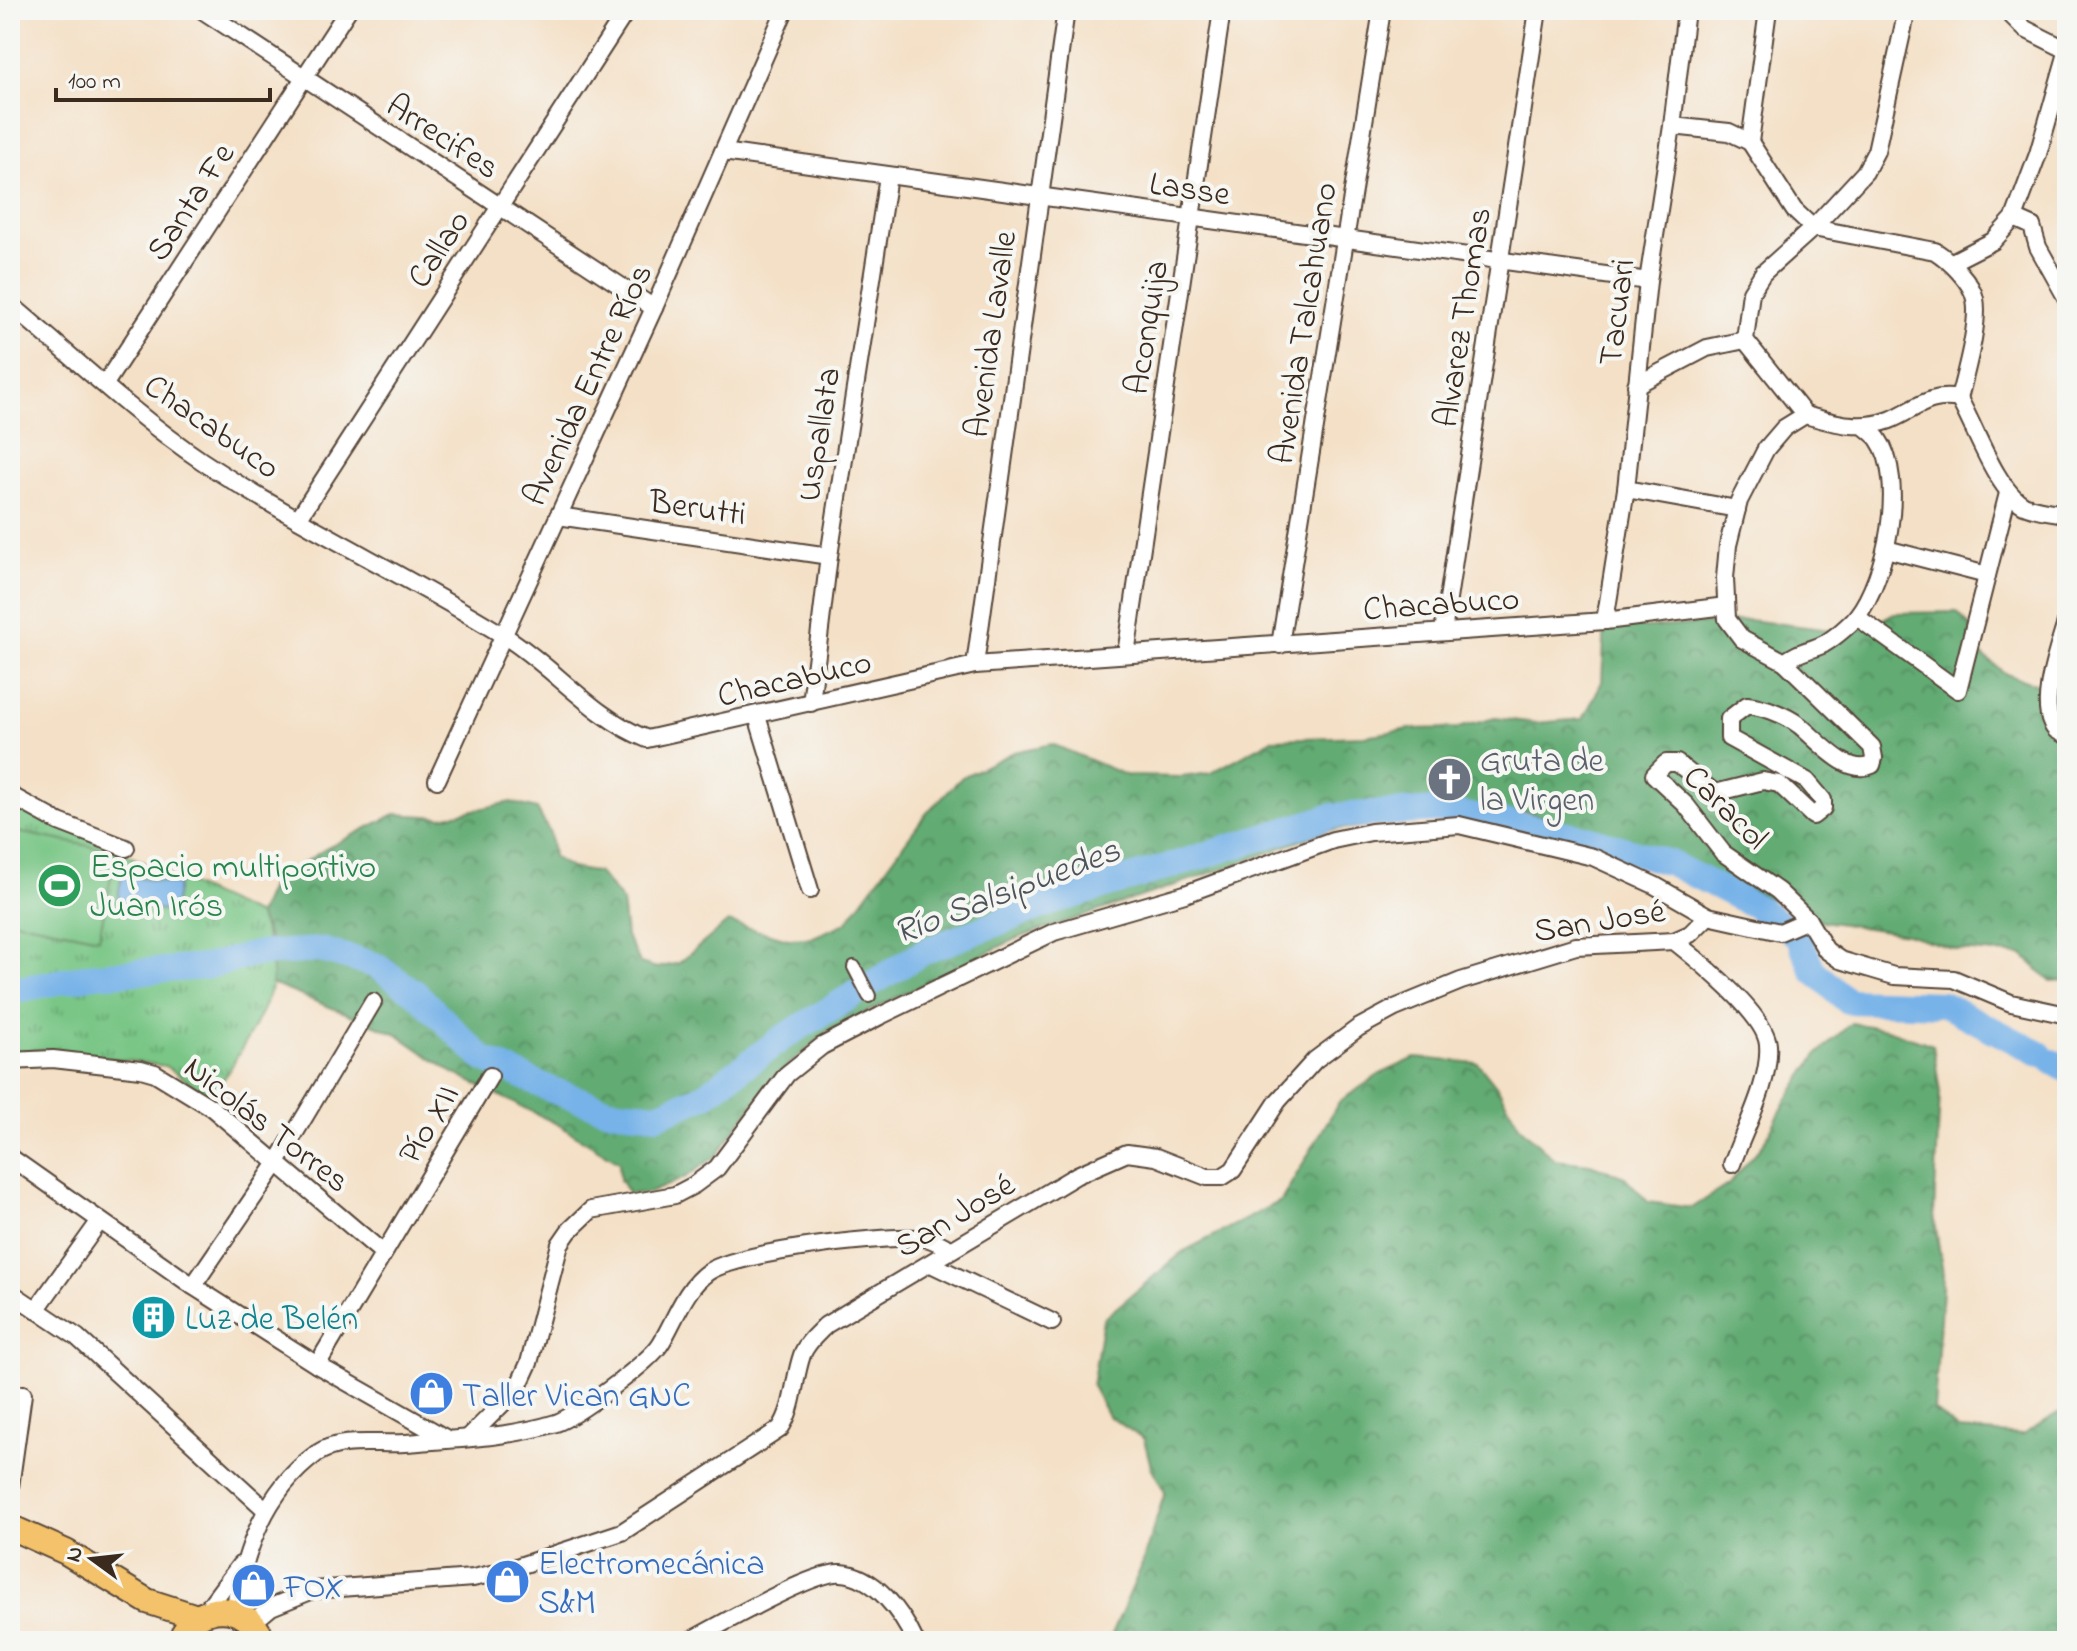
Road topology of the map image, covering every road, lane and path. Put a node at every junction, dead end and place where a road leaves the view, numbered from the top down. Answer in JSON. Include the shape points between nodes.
{"nodes":[{"id":1,"x":202,"y":10,"type":"edge"},
{"id":2,"x":348,"y":10,"type":"edge"},
{"id":3,"x":627,"y":10,"type":"edge"},
{"id":4,"x":1066,"y":10,"type":"edge"},
{"id":5,"x":1222,"y":10,"type":"edge"},
{"id":6,"x":1382,"y":10,"type":"edge"},
{"id":7,"x":1538,"y":10,"type":"edge"},
{"id":8,"x":1686,"y":10,"type":"edge"},
{"id":9,"x":1768,"y":10,"type":"edge"},
{"id":10,"x":1907,"y":10,"type":"edge"},
{"id":11,"x":2006,"y":10,"type":"edge"},
{"id":12,"x":778,"y":13,"type":"edge"},
{"id":13,"x":2067,"y":51,"type":"edge"},
{"id":14,"x":305,"y":79,"type":"junction"},
{"id":15,"x":1672,"y":126,"type":"junction"},
{"id":16,"x":1750,"y":142,"type":"junction"},
{"id":17,"x":723,"y":152,"type":"junction"},
{"id":18,"x":888,"y":176,"type":"junction"},
{"id":19,"x":1038,"y":196,"type":"junction"},
{"id":20,"x":500,"y":207,"type":"junction"},
{"id":21,"x":1192,"y":218,"type":"junction"},
{"id":22,"x":2014,"y":218,"type":"junction"},
{"id":23,"x":1813,"y":228,"type":"junction"},
{"id":24,"x":1346,"y":239,"type":"junction"},
{"id":25,"x":1500,"y":261,"type":"junction"},
{"id":26,"x":1952,"y":262,"type":"junction"},
{"id":27,"x":1648,"y":281,"type":"junction"},
{"id":28,"x":2067,"y":299,"type":"edge"},
{"id":29,"x":10,"y":304,"type":"edge"},
{"id":30,"x":654,"y":308,"type":"junction"},
{"id":31,"x":1745,"y":340,"type":"junction"},
{"id":32,"x":105,"y":384,"type":"junction"},
{"id":33,"x":1636,"y":385,"type":"junction"},
{"id":34,"x":1959,"y":399,"type":"junction"},
{"id":35,"x":1805,"y":415,"type":"junction"},
{"id":36,"x":1864,"y":426,"type":"junction"},
{"id":37,"x":1626,"y":489,"type":"junction"},
{"id":38,"x":2008,"y":493,"type":"junction"},
{"id":39,"x":1737,"y":509,"type":"junction"},
{"id":40,"x":2067,"y":514,"type":"edge"},
{"id":41,"x":558,"y":516,"type":"junction"},
{"id":42,"x":298,"y":519,"type":"junction"},
{"id":43,"x":1886,"y":549,"type":"junction"},
{"id":44,"x":829,"y":556,"type":"junction"},
{"id":45,"x":1987,"y":575,"type":"junction"},
{"id":46,"x":1726,"y":606,"type":"junction"},
{"id":47,"x":1857,"y":617,"type":"junction"},
{"id":48,"x":2067,"y":619,"type":"edge"},
{"id":49,"x":1605,"y":621,"type":"junction"},
{"id":50,"x":1443,"y":632,"type":"junction"},
{"id":51,"x":503,"y":635,"type":"junction"},
{"id":52,"x":1280,"y":645,"type":"junction"},
{"id":53,"x":1126,"y":654,"type":"junction"},
{"id":54,"x":1785,"y":662,"type":"junction"},
{"id":55,"x":975,"y":665,"type":"junction"},
{"id":56,"x":811,"y":703,"type":"junction"},
{"id":57,"x":757,"y":716,"type":"junction"},
{"id":58,"x":2067,"y":736,"type":"edge"},
{"id":59,"x":437,"y":780,"type":"dead end"},
{"id":60,"x":10,"y":795,"type":"edge"},
{"id":61,"x":126,"y":848,"type":"dead end"},
{"id":62,"x":810,"y":890,"type":"dead end"},
{"id":63,"x":1708,"y":916,"type":"junction"},
{"id":64,"x":1808,"y":920,"type":"junction"},
{"id":65,"x":1674,"y":941,"type":"junction"},
{"id":66,"x":854,"y":967,"type":"dead end"},
{"id":67,"x":869,"y":996,"type":"dead end"},
{"id":68,"x":373,"y":1002,"type":"dead end"},
{"id":69,"x":2067,"y":1015,"type":"edge"},
{"id":70,"x":10,"y":1061,"type":"edge"},
{"id":71,"x":490,"y":1076,"type":"dead end"},
{"id":72,"x":10,"y":1157,"type":"edge"},
{"id":73,"x":277,"y":1163,"type":"junction"},
{"id":74,"x":1732,"y":1164,"type":"dead end"},
{"id":75,"x":99,"y":1222,"type":"junction"},
{"id":76,"x":951,"y":1249,"type":"junction"},
{"id":77,"x":383,"y":1253,"type":"junction"},
{"id":78,"x":931,"y":1264,"type":"junction"},
{"id":79,"x":193,"y":1286,"type":"junction"},
{"id":80,"x":10,"y":1292,"type":"edge"},
{"id":81,"x":36,"y":1310,"type":"junction"},
{"id":82,"x":1052,"y":1322,"type":"dead end"},
{"id":83,"x":317,"y":1365,"type":"junction"},
{"id":84,"x":23,"y":1394,"type":"dead end"},
{"id":85,"x":468,"y":1438,"type":"junction"},
{"id":86,"x":447,"y":1439,"type":"junction"},
{"id":87,"x":10,"y":1487,"type":"edge"},
{"id":88,"x":265,"y":1509,"type":"junction"},
{"id":89,"x":10,"y":1527,"type":"edge"},
{"id":90,"x":246,"y":1557,"type":"junction"},
{"id":91,"x":147,"y":1601,"type":"junction"},
{"id":92,"x":200,"y":1615,"type":"junction"},
{"id":93,"x":250,"y":1625,"type":"edge"},
{"id":94,"x":174,"y":1641,"type":"edge"},
{"id":95,"x":180,"y":1641,"type":"edge"},
{"id":96,"x":690,"y":1641,"type":"edge"},
{"id":97,"x":915,"y":1641,"type":"edge"}],
"edges":[{"from":1,"to":14,"type":"street","name":"Arrecifes"},
{"from":2,"to":14,"type":"street","name":"Santa Fe"},
{"from":3,"to":20,"type":"street","name":"Callao"},
{"from":4,"to":19,"type":"street","name":"Avenida Lavalle"},
{"from":5,"to":21,"type":"street","name":"Aconquija"},
{"from":6,"to":24,"type":"street","name":"Avenida Talcahuano"},
{"from":7,"to":25,"type":"street","name":"Alvarez Thomas"},
{"from":8,"to":15,"type":"street","name":"Tacuari"},
{"from":9,"to":16,"type":"street"},
{"from":10,"to":23,"type":"street","via":[[1876,151],[1865,172]]},
{"from":11,"to":13,"type":"street","via":[[2025,29]]},
{"from":12,"to":17,"type":"street","name":"Avenida Entre Ríos"},
{"from":13,"to":22,"type":"street"},
{"from":14,"to":20,"type":"street","name":"Arrecifes"},
{"from":14,"to":32,"type":"street","name":"Santa Fe"},
{"from":15,"to":16,"type":"street","via":[[1729,132]]},
{"from":15,"to":27,"type":"street","name":"Tacuari"},
{"from":16,"to":23,"type":"street","via":[[1794,210]]},
{"from":17,"to":18,"type":"street","name":"Lasse"},
{"from":17,"to":30,"type":"street","name":"Avenida Entre Ríos"},
{"from":18,"to":19,"type":"street","name":"Lasse"},
{"from":18,"to":44,"type":"street","name":"Uspallata"},
{"from":19,"to":21,"type":"street","name":"Lasse"},
{"from":19,"to":55,"type":"street","name":"Avenida Lavalle"},
{"from":20,"to":30,"type":"street","name":"Arrecifes"},
{"from":20,"to":42,"type":"street","name":"Callao"},
{"from":21,"to":24,"type":"street","name":"Lasse"},
{"from":21,"to":53,"type":"street","name":"Aconquija"},
{"from":22,"to":26,"type":"street","via":[[1993,241]]},
{"from":22,"to":28,"type":"street","via":[[2032,226]]},
{"from":23,"to":26,"type":"street","via":[[1935,251]]},
{"from":23,"to":31,"type":"street","via":[[1763,273],[1751,292]]},
{"from":24,"to":25,"type":"street","name":"Lasse"},
{"from":24,"to":52,"type":"street","name":"Avenida Talcahuano"},
{"from":25,"to":27,"type":"street","name":"Lasse"},
{"from":25,"to":50,"type":"street","name":"Alvarez Thomas"},
{"from":26,"to":34,"type":"street","via":[[1975,298],[1972,344]]},
{"from":27,"to":33,"type":"street","name":"Tacuari"},
{"from":29,"to":32,"type":"street","name":"Chacabuco"},
{"from":30,"to":41,"type":"street","name":"Avenida Entre Ríos"},
{"from":31,"to":33,"type":"street","via":[[1707,348]]},
{"from":31,"to":35,"type":"street"},
{"from":32,"to":42,"type":"street","name":"Chacabuco","via":[[203,461]]},
{"from":33,"to":37,"type":"street","name":"Tacuari"},
{"from":34,"to":36,"type":"street","via":[[1943,396]]},
{"from":34,"to":38,"type":"street"},
{"from":35,"to":36,"type":"street"},
{"from":35,"to":39,"type":"street","via":[[1784,428],[1766,449]]},
{"from":36,"to":43,"type":"street","via":[[1879,440],[1888,468],[1891,530]]},
{"from":37,"to":39,"type":"street"},
{"from":37,"to":49,"type":"street","name":"Tacuari"},
{"from":38,"to":40,"type":"street","via":[[2023,504]]},
{"from":38,"to":45,"type":"street"},
{"from":39,"to":46,"type":"street","via":[[1728,545]]},
{"from":41,"to":44,"type":"street","name":"Berutti"},
{"from":41,"to":51,"type":"street","name":"Avenida Entre Ríos"},
{"from":42,"to":51,"type":"street","name":"Chacabuco"},
{"from":43,"to":45,"type":"street"},
{"from":43,"to":47,"type":"street","via":[[1880,576]]},
{"from":44,"to":56,"type":"street","name":"Uspallata"},
{"from":45,"to":47,"type":"street","via":[[1958,690]]},
{"from":46,"to":49,"type":"street","name":"Chacabuco"},
{"from":46,"to":54,"type":"street","name":"Caracol","via":[[1727,619],[1742,639]]},
{"from":47,"to":54,"type":"street","via":[[1824,644]]},
{"from":48,"to":58,"type":"street","via":[[2047,697],[2047,714],[2056,731]]},
{"from":49,"to":50,"type":"street","name":"Chacabuco"},
{"from":50,"to":52,"type":"street","name":"Chacabuco"},
{"from":51,"to":57,"type":"street","name":"Chacabuco","via":[[611,722],[647,739]]},
{"from":51,"to":59,"type":"street","name":"Avenida Entre Ríos"},
{"from":52,"to":53,"type":"street","name":"Chacabuco"},
{"from":53,"to":55,"type":"street","name":"Chacabuco"},
{"from":54,"to":64,"type":"street","name":"Caracol","via":[[1872,747],[1872,765],[1854,767],[1825,750],[1798,724],[1762,706],[1738,710],[1729,719],[1729,738],[1807,781],[1823,800],[1823,808],[1813,816],[1779,784],[1763,781],[1715,793],[1677,763],[1666,763],[1654,775],[1686,805],[1723,853],[1778,891]]},
{"from":55,"to":56,"type":"street","name":"Chacabuco"},
{"from":56,"to":57,"type":"street","name":"Chacabuco"},
{"from":57,"to":62,"type":"street"},
{"from":60,"to":61,"type":"street","via":[[59,822]]},
{"from":63,"to":64,"type":"street","via":[[1780,932]]},
{"from":63,"to":65,"type":"street","name":"San José"},
{"from":63,"to":85,"type":"street","via":[[1593,857],[1459,825],[1333,840],[1185,894],[1054,932],[822,1046],[787,1074],[717,1168],[694,1185],[675,1195],[591,1210],[560,1244],[529,1363],[517,1389]]},
{"from":64,"to":69,"type":"street","via":[[1826,950],[1840,960],[1894,976],[1954,979],[2011,1003]]},
{"from":65,"to":74,"type":"street","via":[[1713,971],[1763,1028],[1769,1044],[1766,1073]]},
{"from":65,"to":76,"type":"street","name":"San José","via":[[1576,946],[1461,981],[1395,1008],[1315,1060],[1278,1101],[1233,1170],[1222,1177],[1127,1153],[1077,1175]]},
{"from":66,"to":67,"type":"street"},
{"from":68,"to":73,"type":"street"},
{"from":70,"to":73,"type":"street","name":"Nicolás Torres","via":[[53,1059],[155,1073],[212,1108]]},
{"from":71,"to":77,"type":"street","name":"Pío XII"},
{"from":72,"to":75,"type":"street"},
{"from":73,"to":77,"type":"street","name":"Nicolás Torres"},
{"from":73,"to":79,"type":"street"},
{"from":75,"to":79,"type":"street"},
{"from":75,"to":81,"type":"street"},
{"from":76,"to":78,"type":"street","name":"San José"},
{"from":76,"to":85,"type":"street","via":[[931,1239],[882,1239],[784,1251],[708,1272],[640,1367],[560,1422]]},
{"from":77,"to":83,"type":"street","name":"Pío XII"},
{"from":78,"to":82,"type":"street"},
{"from":78,"to":93,"type":"street","name":"San José","via":[[812,1338],[802,1354],[789,1415],[780,1429],[622,1532],[473,1578],[313,1590],[271,1607]]},
{"from":79,"to":83,"type":"street"},
{"from":80,"to":81,"type":"street"},
{"from":81,"to":88,"type":"street","via":[[77,1337]]},
{"from":83,"to":86,"type":"street"},
{"from":84,"to":87,"type":"street"},
{"from":85,"to":86,"type":"street"},
{"from":86,"to":88,"type":"street","via":[[334,1444],[300,1469]]},
{"from":88,"to":90,"type":"street"},
{"from":89,"to":91,"type":"main road","via":[[66,1552]]},
{"from":90,"to":92,"type":"street"},
{"from":90,"to":93,"type":"street"},
{"from":91,"to":92,"type":"main road"},
{"from":91,"to":94,"type":"main road"},
{"from":92,"to":93,"type":"main road","via":[[214,1610]]},
{"from":92,"to":95,"type":"main road"},
{"from":96,"to":97,"type":"street","via":[[805,1583],[839,1572],[874,1587],[895,1608]]}]}
